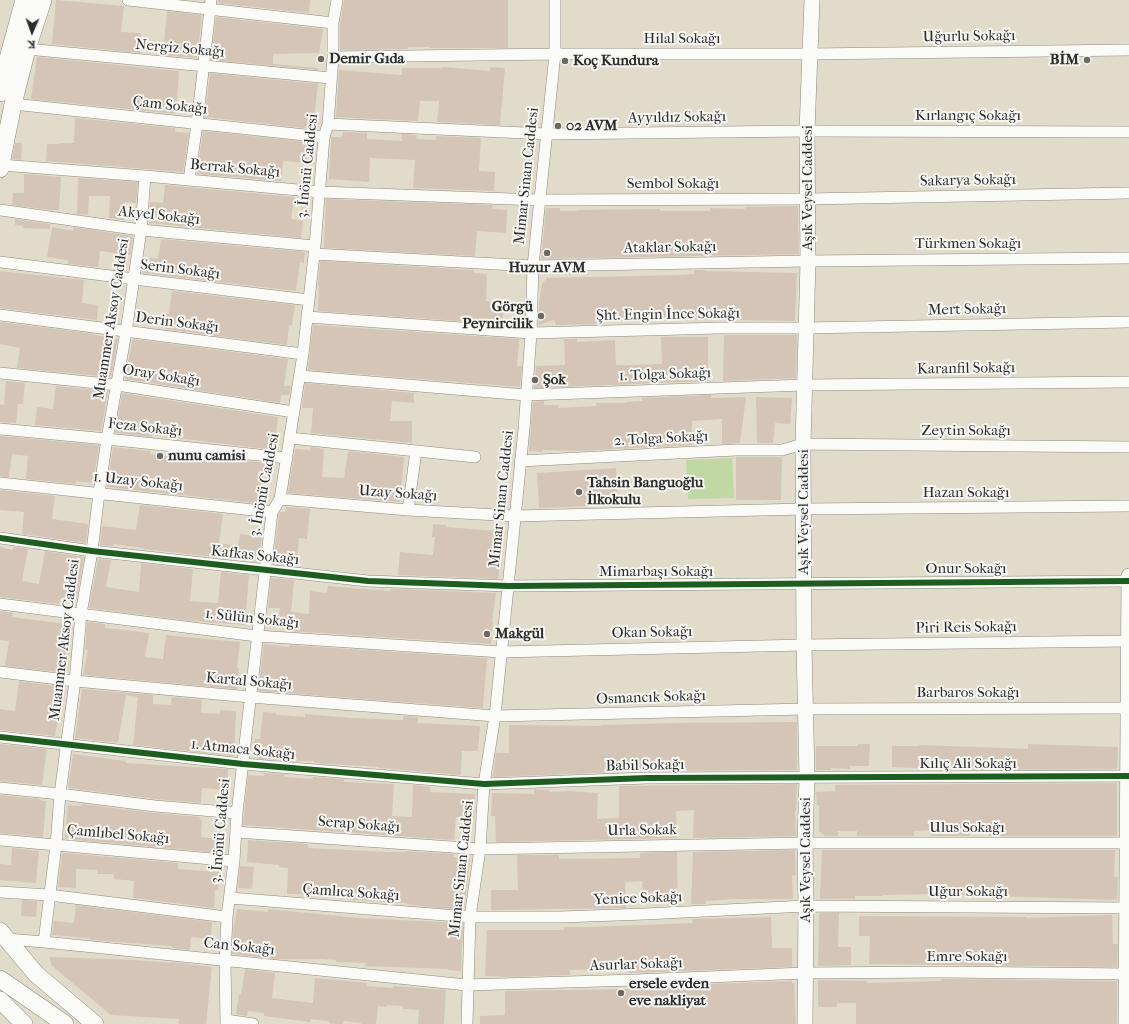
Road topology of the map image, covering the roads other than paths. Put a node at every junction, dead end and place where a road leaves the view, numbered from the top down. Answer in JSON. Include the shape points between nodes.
{"nodes":[{"id":1,"x":24,"y":0,"type":"edge"},
{"id":2,"x":42,"y":0,"type":"edge"},
{"id":3,"x":128,"y":0,"type":"edge"},
{"id":4,"x":337,"y":0,"type":"edge"},
{"id":5,"x":555,"y":0,"type":"edge"},
{"id":6,"x":812,"y":0,"type":"edge"},
{"id":7,"x":210,"y":4,"type":"edge"},
{"id":8,"x":334,"y":23,"type":"junction"},
{"id":9,"x":27,"y":49,"type":"junction"},
{"id":10,"x":1129,"y":50,"type":"edge"},
{"id":11,"x":555,"y":54,"type":"junction"},
{"id":12,"x":810,"y":54,"type":"junction"},
{"id":13,"x":333,"y":57,"type":"junction"},
{"id":14,"x":202,"y":66,"type":"junction"},
{"id":15,"x":331,"y":78,"type":"junction"},
{"id":16,"x":7,"y":98,"type":"edge"},
{"id":17,"x":197,"y":124,"type":"junction"},
{"id":18,"x":328,"y":124,"type":"junction"},
{"id":19,"x":807,"y":130,"type":"junction"},
{"id":20,"x":1129,"y":132,"type":"edge"},
{"id":21,"x":547,"y":134,"type":"junction"},
{"id":22,"x":324,"y":137,"type":"junction"},
{"id":23,"x":0,"y":167,"type":"edge"},
{"id":24,"x":145,"y":176,"type":"junction"},
{"id":25,"x":189,"y":180,"type":"junction"},
{"id":26,"x":320,"y":192,"type":"junction"},
{"id":27,"x":1129,"y":193,"type":"edge"},
{"id":28,"x":807,"y":198,"type":"junction"},
{"id":29,"x":539,"y":200,"type":"junction"},
{"id":30,"x":0,"y":210,"type":"edge"},
{"id":31,"x":141,"y":230,"type":"junction"},
{"id":32,"x":314,"y":250,"type":"junction"},
{"id":33,"x":1129,"y":258,"type":"edge"},
{"id":34,"x":808,"y":261,"type":"junction"},
{"id":35,"x":0,"y":262,"type":"edge"},
{"id":36,"x":533,"y":266,"type":"junction"},
{"id":37,"x":134,"y":280,"type":"junction"},
{"id":38,"x":309,"y":300,"type":"junction"},
{"id":39,"x":0,"y":315,"type":"edge"},
{"id":40,"x":307,"y":317,"type":"junction"},
{"id":41,"x":1129,"y":322,"type":"edge"},
{"id":42,"x":806,"y":328,"type":"junction"},
{"id":43,"x":126,"y":332,"type":"junction"},
{"id":44,"x":531,"y":333,"type":"junction"},
{"id":45,"x":303,"y":354,"type":"junction"},
{"id":46,"x":0,"y":373,"type":"edge"},
{"id":47,"x":300,"y":376,"type":"junction"},
{"id":48,"x":1129,"y":382,"type":"edge"},
{"id":49,"x":117,"y":385,"type":"junction"},
{"id":50,"x":804,"y":385,"type":"junction"},
{"id":51,"x":526,"y":395,"type":"junction"},
{"id":52,"x":294,"y":412,"type":"junction"},
{"id":53,"x":0,"y":429,"type":"edge"},
{"id":54,"x":290,"y":438,"type":"junction"},
{"id":55,"x":107,"y":439,"type":"junction"},
{"id":56,"x":803,"y":444,"type":"junction"},
{"id":57,"x":1129,"y":447,"type":"edge"},
{"id":58,"x":416,"y":451,"type":"junction"},
{"id":59,"x":476,"y":457,"type":"dead end"},
{"id":60,"x":287,"y":458,"type":"junction"},
{"id":61,"x":520,"y":461,"type":"junction"},
{"id":62,"x":0,"y":483,"type":"edge"},
{"id":63,"x":98,"y":493,"type":"junction"},
{"id":64,"x":280,"y":499,"type":"junction"},
{"id":65,"x":1129,"y":506,"type":"edge"},
{"id":66,"x":804,"y":509,"type":"junction"},
{"id":67,"x":408,"y":510,"type":"junction"},
{"id":68,"x":272,"y":512,"type":"junction"},
{"id":69,"x":515,"y":516,"type":"junction"},
{"id":70,"x":0,"y":538,"type":"edge"},
{"id":71,"x":92,"y":551,"type":"junction"},
{"id":72,"x":265,"y":570,"type":"junction"},
{"id":73,"x":1129,"y":576,"type":"edge"},
{"id":74,"x":1129,"y":581,"type":"edge"},
{"id":75,"x":804,"y":584,"type":"junction"},
{"id":76,"x":508,"y":586,"type":"junction"},
{"id":77,"x":0,"y":604,"type":"edge"},
{"id":78,"x":81,"y":614,"type":"junction"},
{"id":79,"x":257,"y":636,"type":"junction"},
{"id":80,"x":1129,"y":641,"type":"edge"},
{"id":81,"x":804,"y":645,"type":"junction"},
{"id":82,"x":501,"y":652,"type":"junction"},
{"id":83,"x":0,"y":672,"type":"edge"},
{"id":84,"x":75,"y":681,"type":"junction"},
{"id":85,"x":250,"y":697,"type":"junction"},
{"id":86,"x":1129,"y":708,"type":"edge"},
{"id":87,"x":806,"y":709,"type":"junction"},
{"id":88,"x":495,"y":716,"type":"junction"},
{"id":89,"x":0,"y":737,"type":"edge"},
{"id":90,"x":67,"y":744,"type":"junction"},
{"id":91,"x":243,"y":764,"type":"junction"},
{"id":92,"x":1128,"y":776,"type":"edge"},
{"id":93,"x":807,"y":777,"type":"junction"},
{"id":94,"x":484,"y":784,"type":"junction"},
{"id":95,"x":0,"y":788,"type":"edge"},
{"id":96,"x":60,"y":794,"type":"junction"},
{"id":97,"x":237,"y":813,"type":"junction"},
{"id":98,"x":236,"y":832,"type":"junction"},
{"id":99,"x":0,"y":840,"type":"edge"},
{"id":100,"x":1128,"y":843,"type":"edge"},
{"id":101,"x":805,"y":844,"type":"junction"},
{"id":102,"x":56,"y":845,"type":"junction"},
{"id":103,"x":480,"y":849,"type":"junction"},
{"id":104,"x":234,"y":860,"type":"junction"},
{"id":105,"x":0,"y":892,"type":"edge"},
{"id":106,"x":49,"y":895,"type":"junction"},
{"id":107,"x":230,"y":898,"type":"junction"},
{"id":108,"x":806,"y":906,"type":"junction"},
{"id":109,"x":1128,"y":908,"type":"edge"},
{"id":110,"x":227,"y":917,"type":"junction"},
{"id":111,"x":470,"y":917,"type":"junction"},
{"id":112,"x":4,"y":935,"type":"edge"},
{"id":113,"x":44,"y":942,"type":"junction"},
{"id":114,"x":225,"y":961,"type":"junction"},
{"id":115,"x":805,"y":973,"type":"junction"},
{"id":116,"x":1128,"y":974,"type":"edge"},
{"id":117,"x":0,"y":980,"type":"edge"},
{"id":118,"x":468,"y":985,"type":"junction"},
{"id":119,"x":0,"y":993,"type":"edge"},
{"id":120,"x":0,"y":1000,"type":"edge"},
{"id":121,"x":226,"y":1022,"type":"edge"},
{"id":122,"x":24,"y":1024,"type":"edge"},
{"id":123,"x":47,"y":1024,"type":"edge"},
{"id":124,"x":65,"y":1024,"type":"edge"},
{"id":125,"x":95,"y":1024,"type":"edge"},
{"id":126,"x":253,"y":1024,"type":"edge"},
{"id":127,"x":467,"y":1024,"type":"edge"},
{"id":128,"x":804,"y":1024,"type":"edge"},
{"id":129,"x":1126,"y":1024,"type":"edge"}],
"edges":[{"from":1,"to":16,"type":"highway"},
{"from":2,"to":9,"type":"main road"},
{"from":3,"to":7,"type":"street"},
{"from":4,"to":8,"type":"street","name":"3. İnönü Caddesi"},
{"from":5,"to":11,"type":"street","name":"Mimar Sinan Caddesi"},
{"from":6,"to":12,"type":"main road","name":"Aşık Veysel Caddesi"},
{"from":7,"to":8,"type":"street"},
{"from":7,"to":14,"type":"street"},
{"from":8,"to":13,"type":"street","name":"3. İnönü Caddesi"},
{"from":9,"to":14,"type":"street","name":"Nergiz Sokağı"},
{"from":9,"to":16,"type":"main road"},
{"from":10,"to":12,"type":"street","name":"Uğurlu Sokağı"},
{"from":11,"to":12,"type":"street","name":"Hilal Sokağı"},
{"from":11,"to":13,"type":"street"},
{"from":11,"to":21,"type":"street","name":"Mimar Sinan Caddesi"},
{"from":12,"to":19,"type":"main road","name":"Aşık Veysel Caddesi"},
{"from":13,"to":15,"type":"street","name":"3. İnönü Caddesi"},
{"from":14,"to":15,"type":"street","name":"Nergiz Sokağı"},
{"from":14,"to":17,"type":"street"},
{"from":15,"to":18,"type":"street","name":"3. İnönü Caddesi"},
{"from":16,"to":17,"type":"street","name":"Çam Sokağı"},
{"from":16,"to":23,"type":"main road"},
{"from":17,"to":22,"type":"street","name":"Çam Sokağı"},
{"from":17,"to":25,"type":"street"},
{"from":18,"to":21,"type":"street"},
{"from":18,"to":22,"type":"street","name":"3. İnönü Caddesi"},
{"from":19,"to":20,"type":"street","name":"Kırlangıç Sokağı"},
{"from":19,"to":21,"type":"street","name":"Ayyıldız Sokağı"},
{"from":19,"to":28,"type":"main road","name":"Aşık Veysel Caddesi"},
{"from":21,"to":29,"type":"street","name":"Mimar Sinan Caddesi"},
{"from":22,"to":26,"type":"street","name":"3. İnönü Caddesi"},
{"from":23,"to":24,"type":"street","name":"Berrak Sokağı"},
{"from":24,"to":25,"type":"street","name":"Berrak Sokağı"},
{"from":24,"to":31,"type":"street","name":"Muammer Aksoy Caddesi"},
{"from":25,"to":26,"type":"street","name":"Berrak Sokağı"},
{"from":26,"to":29,"type":"street","name":"Berrak Sokağı"},
{"from":26,"to":32,"type":"street","name":"3. İnönü Caddesi"},
{"from":27,"to":28,"type":"street","name":"Sakarya Sokağı"},
{"from":28,"to":29,"type":"street","name":"Sembol Sokağı"},
{"from":28,"to":34,"type":"main road","name":"Aşık Veysel Caddesi"},
{"from":29,"to":36,"type":"street","name":"Mimar Sinan Caddesi"},
{"from":30,"to":31,"type":"street","name":"Akyel Sokağı"},
{"from":31,"to":32,"type":"street","name":"Akyel Sokağı"},
{"from":31,"to":37,"type":"street","name":"Muammer Aksoy Caddesi"},
{"from":32,"to":36,"type":"street","name":"Akyel Sokağı"},
{"from":32,"to":38,"type":"street","name":"3. İnönü Caddesi"},
{"from":33,"to":34,"type":"street","name":"Türkmen Sokağı"},
{"from":34,"to":36,"type":"street","name":"Ataklar Sokağı"},
{"from":34,"to":42,"type":"main road","name":"Aşık Veysel Caddesi"},
{"from":35,"to":37,"type":"street","name":"Serin Sokağı"},
{"from":36,"to":44,"type":"street","name":"Mimar Sinan Caddesi"},
{"from":37,"to":38,"type":"street","name":"Serin Sokağı"},
{"from":37,"to":43,"type":"street","name":"Muammer Aksoy Caddesi"},
{"from":38,"to":40,"type":"street","name":"3. İnönü Caddesi"},
{"from":39,"to":43,"type":"street","name":"Derin Sokağı"},
{"from":40,"to":44,"type":"street"},
{"from":40,"to":45,"type":"street","name":"3. İnönü Caddesi"},
{"from":41,"to":42,"type":"street","name":"Mert Sokağı"},
{"from":42,"to":44,"type":"street","name":"Şht. Engin İnce Sokağı"},
{"from":42,"to":50,"type":"main road","name":"Aşık Veysel Caddesi"},
{"from":43,"to":45,"type":"street","name":"Derin Sokağı"},
{"from":43,"to":49,"type":"street","name":"Muammer Aksoy Caddesi"},
{"from":44,"to":51,"type":"street","name":"Mimar Sinan Caddesi"},
{"from":45,"to":47,"type":"street","name":"3. İnönü Caddesi"},
{"from":46,"to":49,"type":"street","name":"Oray Sokağı"},
{"from":47,"to":51,"type":"street"},
{"from":47,"to":52,"type":"street","name":"3. İnönü Caddesi"},
{"from":48,"to":50,"type":"street","name":"Karanfil Sokağı"},
{"from":49,"to":52,"type":"street","name":"Oray Sokağı"},
{"from":49,"to":55,"type":"street","name":"Muammer Aksoy Caddesi"},
{"from":50,"to":51,"type":"street","name":"1. Tolga Sokağı"},
{"from":50,"to":56,"type":"main road","name":"Aşık Veysel Caddesi"},
{"from":51,"to":61,"type":"street","name":"Mimar Sinan Caddesi"},
{"from":52,"to":54,"type":"street","name":"3. İnönü Caddesi"},
{"from":53,"to":55,"type":"street","name":"Feza Sokağı"},
{"from":54,"to":58,"type":"street"},
{"from":54,"to":60,"type":"street","name":"3. İnönü Caddesi"},
{"from":55,"to":60,"type":"street","name":"Feza Sokağı"},
{"from":55,"to":63,"type":"street","name":"Muammer Aksoy Caddesi"},
{"from":56,"to":57,"type":"street","name":"Zeytin Sokağı"},
{"from":56,"to":61,"type":"street","name":"2. Tolga Sokağı","via":[[782,450]]},
{"from":56,"to":66,"type":"main road","name":"Aşık Veysel Caddesi"},
{"from":58,"to":59,"type":"street"},
{"from":58,"to":67,"type":"street"},
{"from":60,"to":64,"type":"street","name":"3. İnönü Caddesi"},
{"from":61,"to":69,"type":"street","name":"Mimar Sinan Caddesi"},
{"from":62,"to":63,"type":"street","name":"1. Uzay Sokağı"},
{"from":63,"to":68,"type":"street","name":"1. Uzay Sokağı"},
{"from":63,"to":71,"type":"street","name":"Muammer Aksoy Caddesi"},
{"from":64,"to":67,"type":"street","name":"Uzay Sokağı"},
{"from":64,"to":68,"type":"street","name":"3. İnönü Caddesi"},
{"from":65,"to":66,"type":"street","name":"Hazan Sokağı"},
{"from":66,"to":69,"type":"street","name":"Hazan Sokağı"},
{"from":66,"to":75,"type":"main road","name":"Aşık Veysel Caddesi"},
{"from":67,"to":69,"type":"street","name":"Uzay Sokağı"},
{"from":68,"to":72,"type":"street","name":"3. İnönü Caddesi"},
{"from":69,"to":76,"type":"street","name":"Mimar Sinan Caddesi"},
{"from":70,"to":71,"type":"street","name":"Kafkas Sokağı"},
{"from":71,"to":72,"type":"street","name":"Kafkas Sokağı"},
{"from":71,"to":78,"type":"street","name":"Muammer Aksoy Caddesi"},
{"from":72,"to":76,"type":"street","name":"Kafkas Sokağı","via":[[368,581]]},
{"from":72,"to":79,"type":"street","name":"3. İnönü Caddesi"},
{"from":73,"to":74,"type":"main road"},
{"from":74,"to":75,"type":"street","name":"Onur Sokağı"},
{"from":74,"to":80,"type":"main road"},
{"from":75,"to":76,"type":"street","name":"Mimarbaşı Sokağı"},
{"from":75,"to":81,"type":"main road","name":"Aşık Veysel Caddesi"},
{"from":76,"to":82,"type":"street","name":"Mimar Sinan Caddesi"},
{"from":77,"to":78,"type":"street","name":"1. Sülün Sokağı"},
{"from":78,"to":79,"type":"street","name":"1. Sülün Sokağı"},
{"from":78,"to":84,"type":"street","name":"Muammer Aksoy Caddesi"},
{"from":79,"to":82,"type":"street","name":"1. Sülün Sokağı"},
{"from":79,"to":85,"type":"street","name":"3. İnönü Caddesi"},
{"from":80,"to":81,"type":"street","name":"Piri Reis Sokağı"},
{"from":80,"to":86,"type":"main road"},
{"from":81,"to":82,"type":"street","name":"Okan Sokağı"},
{"from":81,"to":87,"type":"main road","name":"Aşık Veysel Caddesi"},
{"from":82,"to":88,"type":"street","name":"Mimar Sinan Caddesi"},
{"from":83,"to":84,"type":"street","name":"Kartal Sokağı"},
{"from":84,"to":85,"type":"street","name":"Kartal Sokağı"},
{"from":84,"to":90,"type":"street","name":"Muammer Aksoy Caddesi"},
{"from":85,"to":88,"type":"street","name":"Kartal Sokağı"},
{"from":85,"to":91,"type":"street","name":"3. İnönü Caddesi"},
{"from":86,"to":87,"type":"street","name":"Barbaros Sokağı"},
{"from":86,"to":92,"type":"main road"},
{"from":87,"to":88,"type":"street","name":"Osmancık Sokağı"},
{"from":87,"to":93,"type":"main road","name":"Aşık Veysel Caddesi"},
{"from":88,"to":94,"type":"street","name":"Mimar Sinan Caddesi"},
{"from":89,"to":90,"type":"street","name":"1. Atmaca Sokağı"},
{"from":90,"to":91,"type":"street","name":"1. Atmaca Sokağı"},
{"from":90,"to":96,"type":"street","name":"Muammer Aksoy Caddesi"},
{"from":91,"to":94,"type":"street","name":"1. Atmaca Sokağı"},
{"from":91,"to":97,"type":"street","name":"3. İnönü Caddesi"},
{"from":92,"to":93,"type":"street","name":"Kılıç Ali Sokağı"},
{"from":92,"to":100,"type":"main road"},
{"from":93,"to":94,"type":"street","name":"Babil Sokağı","via":[[647,778]]},
{"from":93,"to":101,"type":"main road","name":"Aşık Veysel Caddesi"},
{"from":94,"to":103,"type":"street","name":"Mimar Sinan Caddesi"},
{"from":95,"to":96,"type":"street"},
{"from":96,"to":97,"type":"street"},
{"from":96,"to":102,"type":"street","name":"Muammer Aksoy Caddesi"},
{"from":97,"to":98,"type":"street","name":"3. İnönü Caddesi"},
{"from":98,"to":103,"type":"street","name":"Serap Sokağı"},
{"from":98,"to":104,"type":"street","name":"3. İnönü Caddesi"},
{"from":99,"to":102,"type":"street","name":"Çamlıbel Sokağı"},
{"from":100,"to":101,"type":"street","name":"Ulus Sokağı"},
{"from":100,"to":109,"type":"main road"},
{"from":101,"to":103,"type":"street","name":"Urla Sokak"},
{"from":101,"to":108,"type":"main road","name":"Aşık Veysel Caddesi"},
{"from":102,"to":104,"type":"street","name":"Çamlıbel Sokağı"},
{"from":102,"to":106,"type":"street","name":"Muammer Aksoy Caddesi"},
{"from":103,"to":111,"type":"street","name":"Mimar Sinan Caddesi"},
{"from":104,"to":107,"type":"street","name":"3. İnönü Caddesi"},
{"from":105,"to":106,"type":"street"},
{"from":106,"to":110,"type":"street"},
{"from":106,"to":113,"type":"street","name":"Muammer Aksoy Caddesi"},
{"from":107,"to":110,"type":"street","name":"3. İnönü Caddesi"},
{"from":107,"to":111,"type":"street","name":"Çamlıca Sokağı"},
{"from":108,"to":109,"type":"street","name":"Uğur Sokağı"},
{"from":108,"to":111,"type":"street","name":"Yenice Sokağı","via":[[561,917]]},
{"from":108,"to":115,"type":"main road","name":"Aşık Veysel Caddesi"},
{"from":109,"to":116,"type":"main road"},
{"from":110,"to":114,"type":"street","name":"3. İnönü Caddesi"},
{"from":111,"to":118,"type":"street","name":"Mimar Sinan Caddesi"},
{"from":112,"to":113,"type":"street","name":"Can Sokağı"},
{"from":112,"to":125,"type":"main road","via":[[36,974]]},
{"from":113,"to":114,"type":"street","name":"Can Sokağı"},
{"from":114,"to":118,"type":"street","name":"Can Sokağı"},
{"from":114,"to":121,"type":"street","name":"3. İnönü Caddesi"},
{"from":115,"to":116,"type":"street","name":"Emre Sokağı"},
{"from":115,"to":118,"type":"street","name":"Asurlar Sokağı"},
{"from":115,"to":128,"type":"main road","name":"Aşık Veysel Caddesi"},
{"from":116,"to":129,"type":"main road"},
{"from":117,"to":124,"type":"main road"},
{"from":118,"to":127,"type":"street","name":"Mimar Sinan Caddesi"},
{"from":119,"to":123,"type":"main road"},
{"from":120,"to":122,"type":"main road"},
{"from":121,"to":126,"type":"street"}]}
